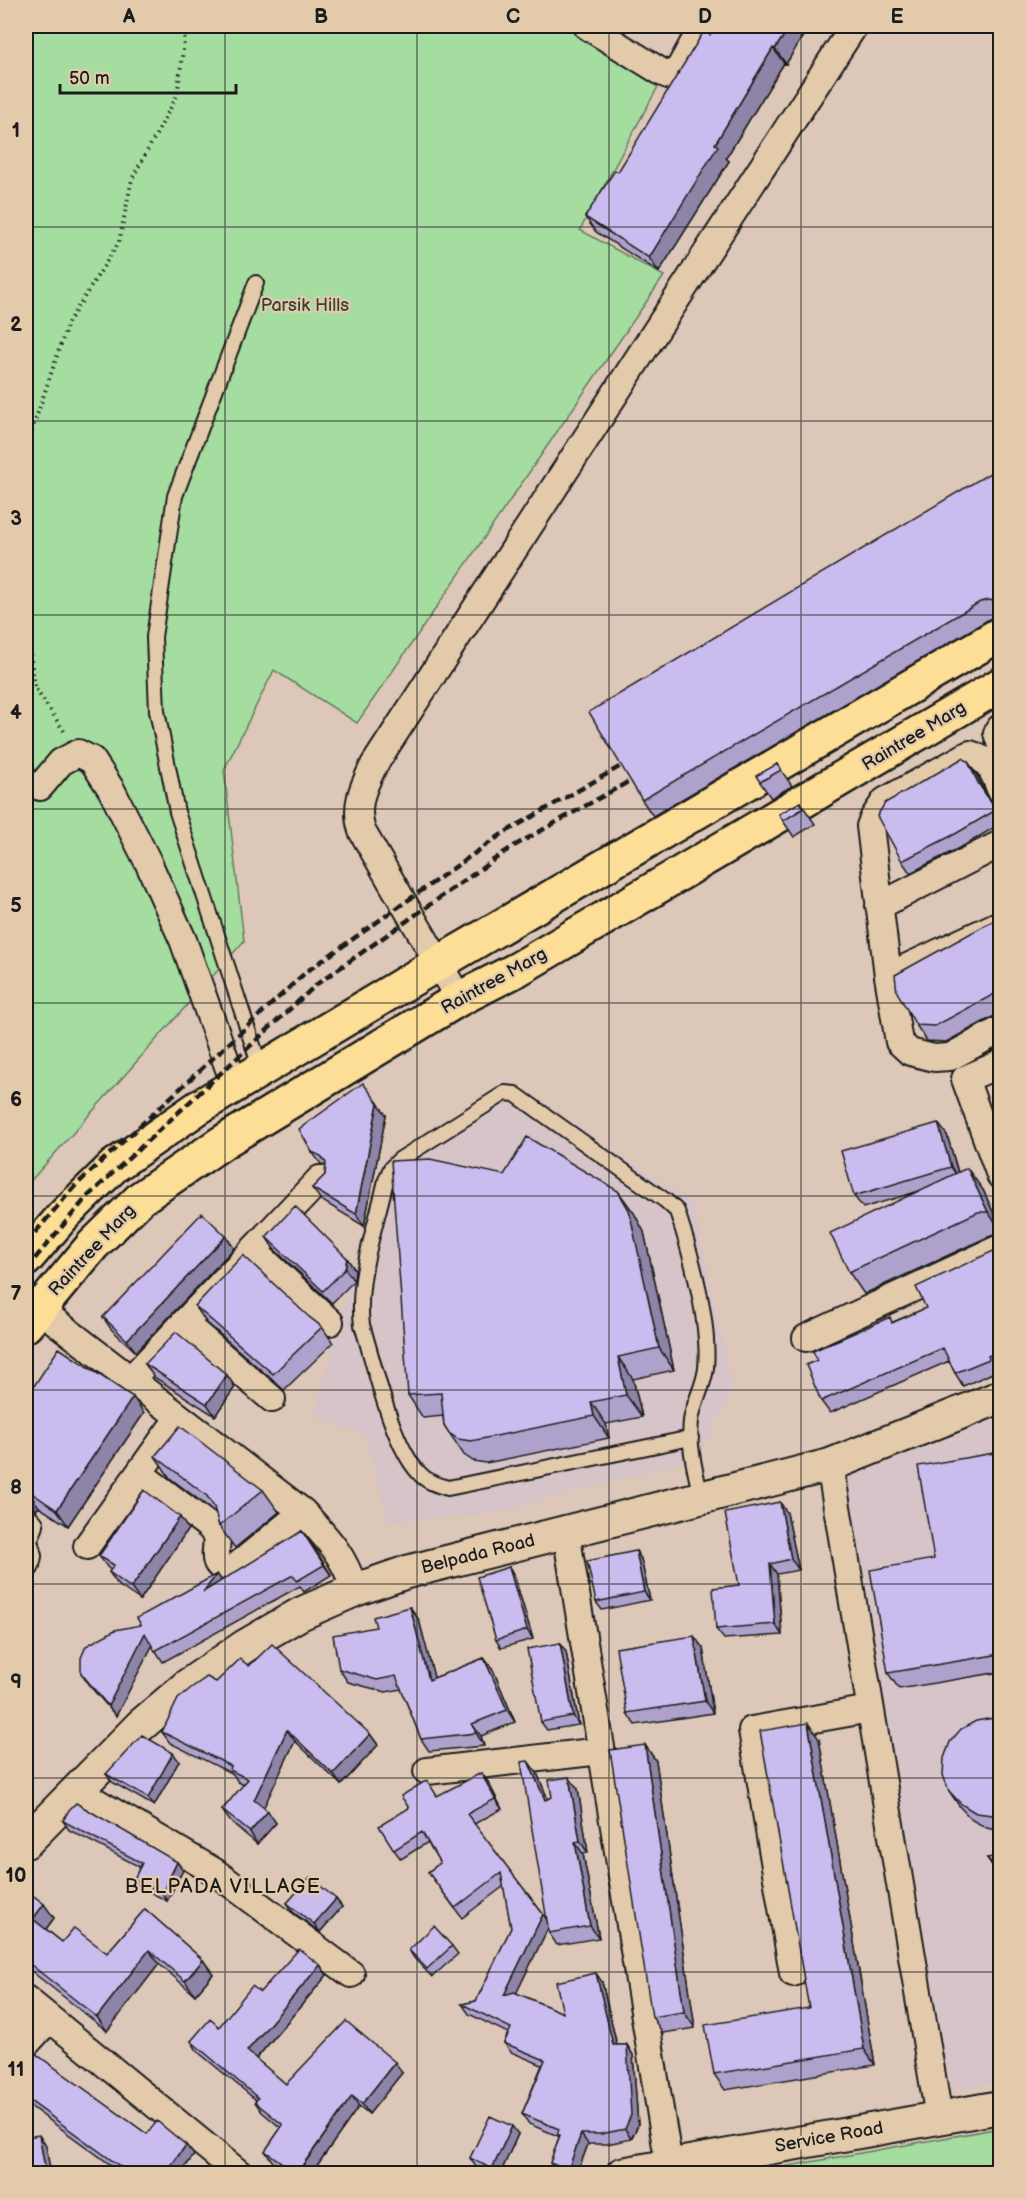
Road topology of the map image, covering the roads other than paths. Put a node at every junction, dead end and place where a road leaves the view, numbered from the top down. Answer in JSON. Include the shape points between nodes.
{"nodes":[{"id":1,"x":587,"y":26,"type":"edge"},
{"id":2,"x":703,"y":26,"type":"edge"},
{"id":3,"x":855,"y":26,"type":"edge"},
{"id":4,"x":623,"y":35,"type":"edge"},
{"id":5,"x":256,"y":283,"type":"dead end"},
{"id":6,"x":1000,"y":634,"type":"edge"},
{"id":7,"x":1000,"y":685,"type":"edge"},
{"id":8,"x":1000,"y":728,"type":"edge"},
{"id":9,"x":1000,"y":742,"type":"edge"},
{"id":10,"x":32,"y":787,"type":"edge"},
{"id":11,"x":1000,"y":789,"type":"edge"},
{"id":12,"x":1000,"y":844,"type":"edge"},
{"id":13,"x":879,"y":906,"type":"junction"},
{"id":14,"x":1000,"y":924,"type":"edge"},
{"id":15,"x":438,"y":963,"type":"junction"},
{"id":16,"x":888,"y":976,"type":"junction"},
{"id":17,"x":459,"y":999,"type":"junction"},
{"id":18,"x":1000,"y":1030,"type":"edge"},
{"id":19,"x":950,"y":1057,"type":"junction"},
{"id":20,"x":1000,"y":1064,"type":"edge"},
{"id":21,"x":248,"y":1078,"type":"junction"},
{"id":22,"x":965,"y":1079,"type":"junction"},
{"id":23,"x":1000,"y":1175,"type":"edge"},
{"id":24,"x":320,"y":1179,"type":"edge"},
{"id":25,"x":1000,"y":1248,"type":"edge"},
{"id":26,"x":253,"y":1250,"type":"junction"},
{"id":27,"x":26,"y":1259,"type":"edge"},
{"id":28,"x":30,"y":1311,"type":"edge"},
{"id":29,"x":330,"y":1322,"type":"dead end"},
{"id":30,"x":184,"y":1323,"type":"junction"},
{"id":31,"x":806,"y":1338,"type":"dead end"},
{"id":32,"x":130,"y":1380,"type":"junction"},
{"id":33,"x":1000,"y":1396,"type":"edge"},
{"id":34,"x":272,"y":1399,"type":"dead end"},
{"id":35,"x":179,"y":1417,"type":"junction"},
{"id":36,"x":691,"y":1438,"type":"junction"},
{"id":37,"x":830,"y":1465,"type":"junction"},
{"id":38,"x":139,"y":1473,"type":"junction"},
{"id":39,"x":701,"y":1498,"type":"junction"},
{"id":40,"x":303,"y":1512,"type":"junction"},
{"id":41,"x":26,"y":1521,"type":"edge"},
{"id":42,"x":566,"y":1532,"type":"junction"},
{"id":43,"x":26,"y":1536,"type":"edge"},
{"id":44,"x":87,"y":1546,"type":"dead end"},
{"id":45,"x":26,"y":1548,"type":"edge"},
{"id":46,"x":26,"y":1565,"type":"edge"},
{"id":47,"x":356,"y":1590,"type":"junction"},
{"id":48,"x":870,"y":1709,"type":"junction"},
{"id":49,"x":602,"y":1751,"type":"junction"},
{"id":50,"x":428,"y":1771,"type":"dead end"},
{"id":51,"x":78,"y":1791,"type":"junction"},
{"id":52,"x":26,"y":1842,"type":"edge"},
{"id":53,"x":793,"y":1973,"type":"dead end"},
{"id":54,"x":351,"y":1974,"type":"dead end"},
{"id":55,"x":26,"y":2000,"type":"edge"},
{"id":56,"x":49,"y":2019,"type":"junction"},
{"id":57,"x":26,"y":2044,"type":"edge"},
{"id":58,"x":1000,"y":2108,"type":"edge"},
{"id":59,"x":939,"y":2118,"type":"junction"},
{"id":60,"x":669,"y":2165,"type":"junction"},
{"id":61,"x":240,"y":2174,"type":"edge"},
{"id":62,"x":622,"y":2174,"type":"edge"}],
"edges":[{"from":1,"to":4,"type":"street"},
{"from":2,"to":4,"type":"street","via":[[671,76]]},
{"from":3,"to":15,"type":"street","via":[[365,783],[358,809],[362,831]]},
{"from":5,"to":21,"type":"lane","via":[[175,496],[154,637],[157,711],[177,812]]},
{"from":6,"to":15,"type":"main road"},
{"from":7,"to":17,"type":"main road","name":"Raintree Marg","via":[[518,969]]},
{"from":8,"to":9,"type":"street"},
{"from":10,"to":21,"type":"street","via":[[78,753],[92,760],[148,862]]},
{"from":11,"to":13,"type":"street","via":[[990,764],[970,754],[885,801],[870,826]]},
{"from":12,"to":13,"type":"street"},
{"from":13,"to":16,"type":"street"},
{"from":14,"to":16,"type":"street"},
{"from":15,"to":17,"type":"street"},
{"from":15,"to":21,"type":"main road"},
{"from":16,"to":19,"type":"street","via":[[899,1042],[920,1056]]},
{"from":17,"to":28,"type":"main road","name":"Raintree Marg","via":[[222,1142],[141,1198]]},
{"from":18,"to":19,"type":"street"},
{"from":19,"to":22,"type":"street"},
{"from":20,"to":22,"type":"street"},
{"from":21,"to":27,"type":"main road","via":[[114,1166]]},
{"from":22,"to":23,"type":"street"},
{"from":24,"to":26,"type":"street"},
{"from":25,"to":31,"type":"street"},
{"from":26,"to":29,"type":"street"},
{"from":26,"to":30,"type":"street"},
{"from":28,"to":32,"type":"street"},
{"from":30,"to":32,"type":"street"},
{"from":30,"to":34,"type":"street"},
{"from":32,"to":35,"type":"street"},
{"from":33,"to":37,"type":"street","name":"Belpada Road"},
{"from":35,"to":38,"type":"street"},
{"from":35,"to":40,"type":"street"},
{"from":36,"to":36,"type":"lane","via":[[448,1488],[420,1474],[396,1434],[360,1309],[361,1290],[391,1168],[505,1093],[522,1098],[666,1201],[677,1211],[683,1228],[706,1340],[706,1370],[691,1419]]},
{"from":36,"to":39,"type":"lane"},
{"from":37,"to":39,"type":"street","name":"Belpada Road"},
{"from":37,"to":48,"type":"street"},
{"from":38,"to":40,"type":"street","via":[[210,1527],[217,1537],[216,1561],[229,1570]]},
{"from":38,"to":44,"type":"street"},
{"from":39,"to":42,"type":"street","name":"Belpada Road"},
{"from":40,"to":47,"type":"street","via":[[347,1565]]},
{"from":41,"to":43,"type":"street","via":[[30,1525]]},
{"from":42,"to":47,"type":"street","name":"Belpada Road","via":[[407,1572]]},
{"from":42,"to":49,"type":"street"},
{"from":45,"to":46,"type":"street"},
{"from":47,"to":51,"type":"street","name":"Belpada Road","via":[[300,1614],[188,1685],[140,1726]]},
{"from":48,"to":53,"type":"street","via":[[752,1730]]},
{"from":48,"to":59,"type":"street"},
{"from":49,"to":50,"type":"street"},
{"from":49,"to":60,"type":"street"},
{"from":51,"to":52,"type":"street","name":"Belpada Road"},
{"from":51,"to":54,"type":"street","via":[[215,1872]]},
{"from":55,"to":56,"type":"street"},
{"from":56,"to":57,"type":"street"},
{"from":56,"to":61,"type":"street"},
{"from":58,"to":59,"type":"street","name":"Service Road"},
{"from":59,"to":60,"type":"street","name":"Service Road"},
{"from":60,"to":62,"type":"street","name":"Service Road"}]}
